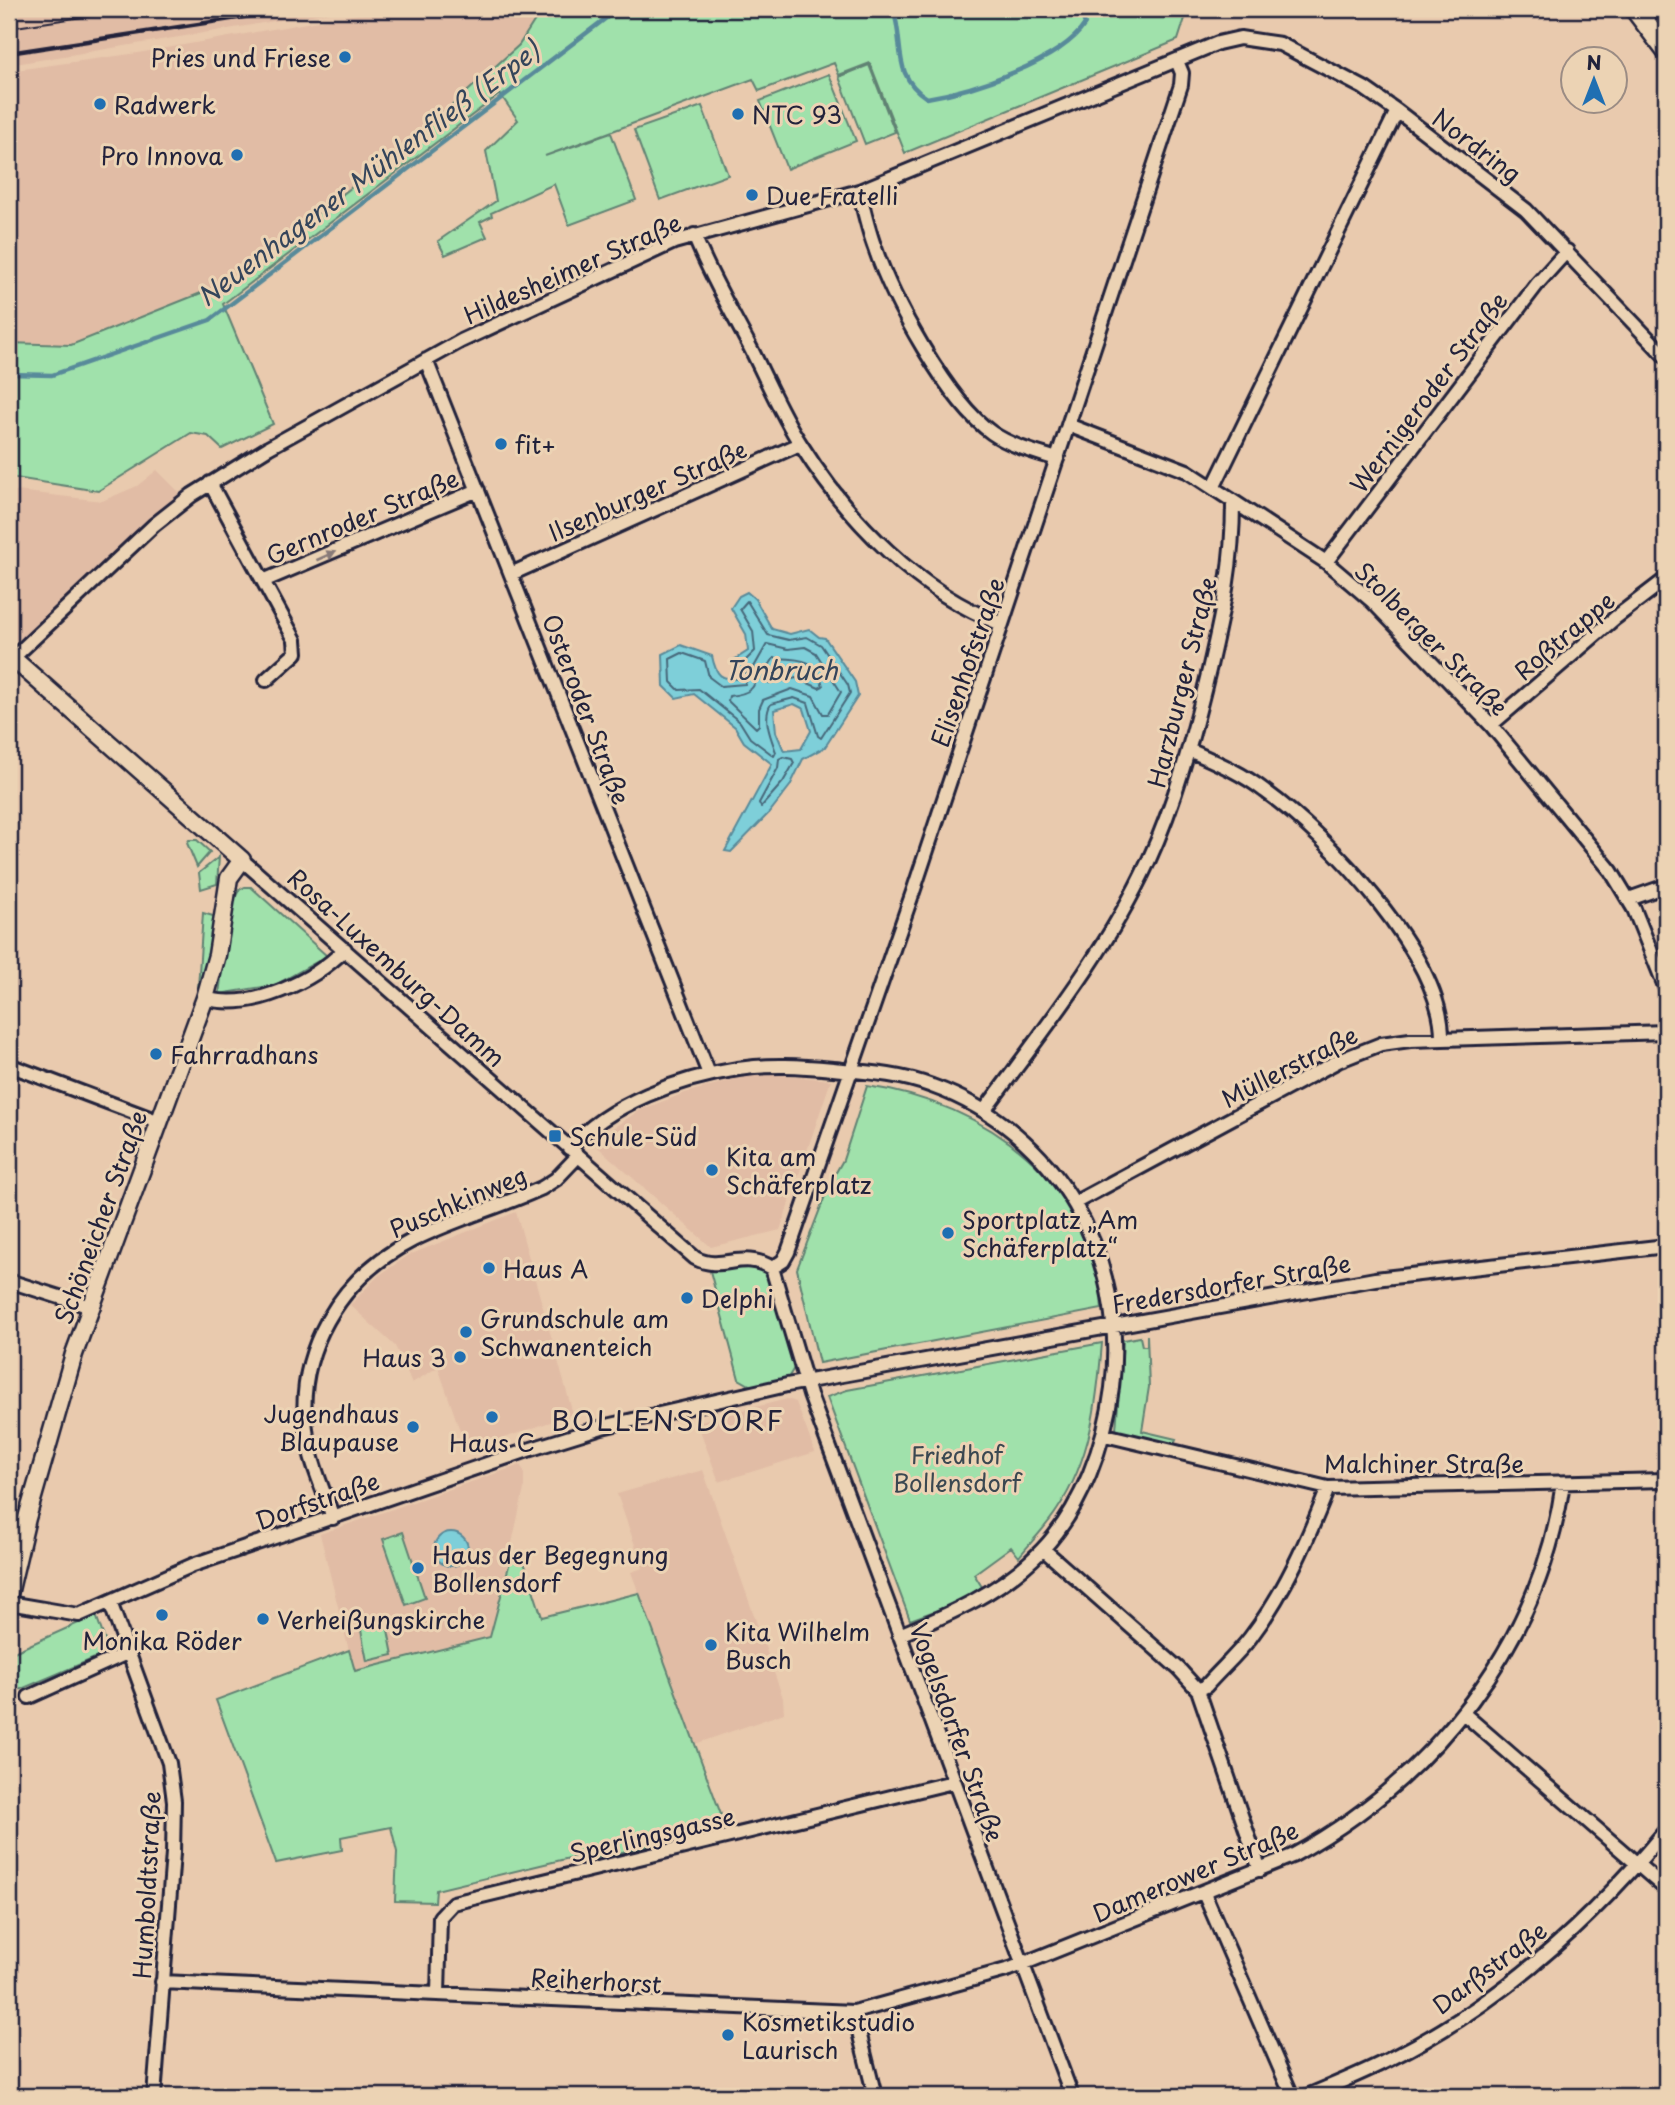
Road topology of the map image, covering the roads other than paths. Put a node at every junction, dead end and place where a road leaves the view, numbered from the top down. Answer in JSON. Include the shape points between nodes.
{"nodes":[{"id":1,"x":1635,"y":9,"type":"edge"},
{"id":2,"x":1219,"y":43,"type":"joint"},
{"id":3,"x":1666,"y":50,"type":"edge"},
{"id":4,"x":1177,"y":61,"type":"junction"},
{"id":5,"x":1397,"y":111,"type":"junction"},
{"id":6,"x":859,"y":191,"type":"junction"},
{"id":7,"x":694,"y":235,"type":"junction"},
{"id":8,"x":1567,"y":251,"type":"junction"},
{"id":9,"x":1666,"y":357,"type":"edge"},
{"id":10,"x":426,"y":360,"type":"junction"},
{"id":11,"x":1068,"y":425,"type":"junction"},
{"id":12,"x":800,"y":444,"type":"junction"},
{"id":13,"x":1057,"y":459,"type":"junction"},
{"id":14,"x":210,"y":483,"type":"junction"},
{"id":15,"x":1214,"y":486,"type":"junction"},
{"id":16,"x":478,"y":490,"type":"junction"},
{"id":17,"x":1233,"y":502,"type":"junction"},
{"id":18,"x":1326,"y":562,"type":"junction"},
{"id":19,"x":512,"y":574,"type":"junction"},
{"id":20,"x":1666,"y":579,"type":"edge"},
{"id":21,"x":263,"y":581,"type":"junction"},
{"id":22,"x":1002,"y":624,"type":"junction"},
{"id":23,"x":11,"y":657,"type":"edge"},
{"id":24,"x":266,"y":680,"type":"dead end"},
{"id":25,"x":1491,"y":725,"type":"junction"},
{"id":26,"x":1189,"y":750,"type":"junction"},
{"id":27,"x":242,"y":860,"type":"junction"},
{"id":28,"x":1666,"y":886,"type":"edge"},
{"id":29,"x":1629,"y":899,"type":"junction"},
{"id":30,"x":345,"y":949,"type":"junction"},
{"id":31,"x":1666,"y":989,"type":"edge"},
{"id":32,"x":205,"y":998,"type":"junction"},
{"id":33,"x":1666,"y":1032,"type":"edge"},
{"id":34,"x":1442,"y":1038,"type":"junction"},
{"id":35,"x":9,"y":1065,"type":"edge"},
{"id":36,"x":852,"y":1070,"type":"junction"},
{"id":37,"x":709,"y":1074,"type":"junction"},
{"id":38,"x":984,"y":1111,"type":"junction"},
{"id":39,"x":160,"y":1122,"type":"junction"},
{"id":40,"x":573,"y":1152,"type":"junction"},
{"id":41,"x":1076,"y":1202,"type":"junction"},
{"id":42,"x":1666,"y":1246,"type":"edge"},
{"id":43,"x":772,"y":1268,"type":"junction"},
{"id":44,"x":9,"y":1281,"type":"edge"},
{"id":45,"x":91,"y":1307,"type":"junction"},
{"id":46,"x":1113,"y":1325,"type":"junction"},
{"id":47,"x":805,"y":1382,"type":"junction"},
{"id":48,"x":1105,"y":1435,"type":"junction"},
{"id":49,"x":1666,"y":1480,"type":"edge"},
{"id":50,"x":1563,"y":1483,"type":"junction"},
{"id":51,"x":1328,"y":1488,"type":"junction"},
{"id":52,"x":333,"y":1518,"type":"junction"},
{"id":53,"x":1043,"y":1549,"type":"junction"},
{"id":54,"x":9,"y":1594,"type":"edge"},
{"id":55,"x":110,"y":1602,"type":"junction"},
{"id":56,"x":9,"y":1603,"type":"edge"},
{"id":57,"x":899,"y":1635,"type":"junction"},
{"id":58,"x":129,"y":1652,"type":"junction"},
{"id":59,"x":1198,"y":1690,"type":"junction"},
{"id":60,"x":29,"y":1696,"type":"dead end"},
{"id":61,"x":1463,"y":1713,"type":"junction"},
{"id":62,"x":953,"y":1782,"type":"junction"},
{"id":63,"x":1666,"y":1830,"type":"edge"},
{"id":64,"x":1638,"y":1864,"type":"junction"},
{"id":65,"x":1260,"y":1870,"type":"junction"},
{"id":66,"x":1666,"y":1889,"type":"edge"},
{"id":67,"x":1204,"y":1893,"type":"junction"},
{"id":68,"x":1022,"y":1965,"type":"junction"},
{"id":69,"x":162,"y":1982,"type":"junction"},
{"id":70,"x":438,"y":1994,"type":"junction"},
{"id":71,"x":854,"y":2012,"type":"junction"},
{"id":72,"x":153,"y":2096,"type":"edge"},
{"id":73,"x":875,"y":2096,"type":"edge"},
{"id":74,"x":1072,"y":2096,"type":"edge"},
{"id":75,"x":1292,"y":2096,"type":"edge"},
{"id":76,"x":1307,"y":2096,"type":"edge"}],
"edges":[{"from":1,"to":3,"type":"highway"},
{"from":2,"to":4,"type":"street","name":"Hildesheimer Straße"},
{"from":2,"to":5,"type":"street","name":"Nordring","via":[[1240,38],[1280,44],[1364,88]]},
{"from":4,"to":6,"type":"street","name":"Hildesheimer Straße"},
{"from":4,"to":11,"type":"street","name":"Elisenhofstraße","via":[[1181,85]]},
{"from":5,"to":8,"type":"street","name":"Nordring","via":[[1495,184]]},
{"from":5,"to":15,"type":"street"},
{"from":6,"to":7,"type":"street","name":"Hildesheimer Straße"},
{"from":6,"to":13,"type":"street","via":[[875,250],[954,392],[993,433]]},
{"from":7,"to":10,"type":"street","name":"Hildesheimer Straße","via":[[566,290]]},
{"from":7,"to":12,"type":"street"},
{"from":8,"to":9,"type":"street","name":"Nordring"},
{"from":8,"to":18,"type":"street","name":"Wernigeroder Straße"},
{"from":10,"to":14,"type":"street","name":"Hildesheimer Straße"},
{"from":10,"to":16,"type":"street","name":"Osteroder Straße"},
{"from":11,"to":13,"type":"street","name":"Elisenhofstraße"},
{"from":11,"to":15,"type":"street","name":"Stolberger Straße","via":[[1157,457]]},
{"from":12,"to":19,"type":"street","name":"Ilsenburger Straße"},
{"from":12,"to":22,"type":"street","via":[[836,493],[914,572],[977,614]]},
{"from":13,"to":22,"type":"street","name":"Elisenhofstraße"},
{"from":14,"to":21,"type":"street","name":"Gernroder Straße"},
{"from":14,"to":23,"type":"street","name":"Hildesheimer Straße","via":[[154,524]]},
{"from":15,"to":17,"type":"street","name":"Stolberger Straße"},
{"from":16,"to":19,"type":"street","name":"Osteroder Straße"},
{"from":21,"to":16,"type":"street","name":"Gernroder Straße","one_way":true},
{"from":17,"to":18,"type":"street","name":"Stolberger Straße"},
{"from":17,"to":26,"type":"street","name":"Harzburger Straße","via":[[1230,579]]},
{"from":18,"to":25,"type":"street","name":"Stolberger Straße","via":[[1405,633]]},
{"from":19,"to":37,"type":"street","name":"Osteroder Straße"},
{"from":20,"to":25,"type":"street","name":"Roßtrappe"},
{"from":21,"to":24,"type":"street","name":"Gernroder Straße","via":[[295,640],[296,653]]},
{"from":22,"to":36,"type":"street","name":"Elisenhofstraße"},
{"from":23,"to":27,"type":"main road","name":"Rosa-Luxemburg-Damm"},
{"from":25,"to":29,"type":"street","name":"Stolberger Straße"},
{"from":26,"to":34,"type":"street","via":[[1266,791],[1345,862],[1394,924],[1424,974],[1438,1003]]},
{"from":26,"to":38,"type":"street","name":"Harzburger Straße","via":[[1158,837],[1125,907],[1076,985]]},
{"from":27,"to":30,"type":"street","name":"Rosa-Luxemburg-Damm"},
{"from":27,"to":32,"type":"main road","name":"Schöneicher Straße","via":[[229,878]]},
{"from":28,"to":29,"type":"street"},
{"from":29,"to":31,"type":"street","name":"Stolberger Straße"},
{"from":30,"to":32,"type":"street","via":[[316,973],[288,987],[233,1001]]},
{"from":30,"to":40,"type":"street","name":"Rosa-Luxemburg-Damm"},
{"from":32,"to":39,"type":"main road","name":"Schöneicher Straße"},
{"from":33,"to":34,"type":"street","name":"Müllerstraße"},
{"from":34,"to":41,"type":"street","name":"Müllerstraße","via":[[1381,1044],[1338,1060]]},
{"from":35,"to":39,"type":"street"},
{"from":36,"to":37,"type":"street","name":"Puschkinweg","via":[[764,1065]]},
{"from":36,"to":38,"type":"street","name":"Puschkinweg","via":[[908,1078]]},
{"from":36,"to":43,"type":"street","name":"Elisenhofstraße","via":[[788,1252]]},
{"from":37,"to":40,"type":"street","name":"Puschkinweg","via":[[621,1109],[578,1137]]},
{"from":38,"to":41,"type":"street","name":"Puschkinweg","via":[[1045,1164]]},
{"from":39,"to":45,"type":"main road","name":"Schöneicher Straße"},
{"from":40,"to":43,"type":"street","name":"Rosa-Luxemburg-Damm","via":[[695,1258],[713,1264],[755,1259]]},
{"from":40,"to":52,"type":"street","name":"Puschkinweg","via":[[556,1179],[542,1188],[392,1251],[354,1282],[331,1312],[312,1355],[304,1406],[308,1446]]},
{"from":41,"to":46,"type":"street","name":"Puschkinweg","via":[[1097,1246]]},
{"from":42,"to":46,"type":"street","name":"Fredersdorfer Straße","via":[[1424,1272]]},
{"from":43,"to":47,"type":"street","name":"Vogelsdorfer Straße"},
{"from":44,"to":45,"type":"street"},
{"from":45,"to":54,"type":"main road","name":"Schöneicher Straße","via":[[55,1415]]},
{"from":46,"to":47,"type":"street","name":"Fredersdorfer Straße"},
{"from":46,"to":48,"type":"street","name":"Puschkinweg","via":[[1114,1378]]},
{"from":47,"to":52,"type":"street","name":"Dorfstraße","via":[[586,1431]]},
{"from":47,"to":57,"type":"street","name":"Vogelsdorfer Straße"},
{"from":48,"to":51,"type":"street","name":"Malchiner Straße"},
{"from":48,"to":53,"type":"street","name":"Puschkinweg","via":[[1069,1511]]},
{"from":49,"to":50,"type":"street","name":"Malchiner Straße"},
{"from":50,"to":51,"type":"street","name":"Malchiner Straße"},
{"from":50,"to":61,"type":"street","name":"Damerower Straße","via":[[1546,1558],[1528,1604],[1494,1670]]},
{"from":51,"to":59,"type":"street","via":[[1269,1612],[1248,1641]]},
{"from":52,"to":55,"type":"street","name":"Dorfstraße","via":[[193,1565]]},
{"from":53,"to":57,"type":"street","name":"Puschkinweg","via":[[1000,1585],[960,1610]]},
{"from":53,"to":59,"type":"street"},
{"from":55,"to":56,"type":"street","name":"Dorfstraße","via":[[79,1615]]},
{"from":55,"to":58,"type":"street","name":"Humboldtstraße"},
{"from":57,"to":62,"type":"street","name":"Vogelsdorfer Straße"},
{"from":58,"to":60,"type":"street"},
{"from":58,"to":69,"type":"street","name":"Humboldtstraße","via":[[172,1781],[173,1853]]},
{"from":59,"to":65,"type":"street"},
{"from":61,"to":64,"type":"street"},
{"from":61,"to":65,"type":"street","name":"Damerower Straße","via":[[1425,1757],[1367,1807],[1313,1844]]},
{"from":62,"to":68,"type":"street","name":"Vogelsdorfer Straße"},
{"from":62,"to":70,"type":"street","name":"Sperlingsgasse","via":[[453,1903],[440,1917]]},
{"from":63,"to":64,"type":"street","name":"Darßstraße"},
{"from":64,"to":66,"type":"street"},
{"from":64,"to":76,"type":"street","name":"Darßstraße","via":[[1566,1937],[1480,2004],[1391,2059]]},
{"from":65,"to":67,"type":"street","name":"Damerower Straße"},
{"from":67,"to":68,"type":"street","name":"Damerower Straße"},
{"from":67,"to":75,"type":"street"},
{"from":68,"to":71,"type":"street","name":"Reiherhorst"},
{"from":68,"to":74,"type":"street","name":"Vogelsdorfer Straße"},
{"from":69,"to":70,"type":"street","name":"Reiherhorst"},
{"from":69,"to":72,"type":"street","name":"Humboldtstraße"},
{"from":70,"to":71,"type":"street","name":"Reiherhorst"},
{"from":71,"to":73,"type":"street"}]}
